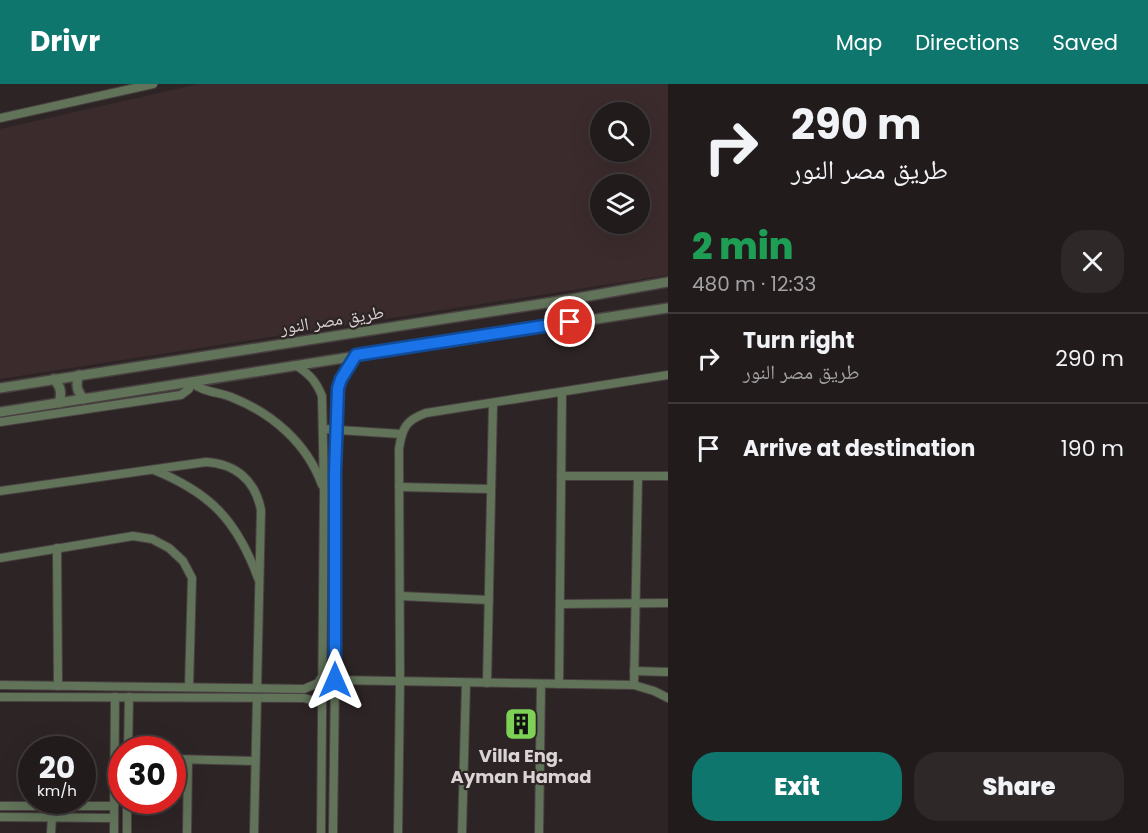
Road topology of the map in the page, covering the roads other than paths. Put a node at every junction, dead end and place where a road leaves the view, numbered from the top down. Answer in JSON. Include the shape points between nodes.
{"nodes":[{"id":1,"x":153,"y":84,"type":"edge"},
{"id":2,"x":0,"y":118,"type":"edge"},
{"id":3,"x":668,"y":282,"type":"edge"},
{"id":4,"x":668,"y":308,"type":"edge"},
{"id":5,"x":356,"y":355,"type":"junction"},
{"id":6,"x":297,"y":366,"type":"junction"},
{"id":7,"x":79,"y":375,"type":"junction"},
{"id":8,"x":668,"y":375,"type":"edge"},
{"id":9,"x":54,"y":379,"type":"junction"},
{"id":10,"x":191,"y":383,"type":"junction"},
{"id":11,"x":0,"y":388,"type":"edge"},
{"id":12,"x":562,"y":393,"type":"junction"},
{"id":13,"x":84,"y":399,"type":"junction"},
{"id":14,"x":59,"y":403,"type":"junction"},
{"id":15,"x":494,"y":403,"type":"junction"},
{"id":16,"x":0,"y":412,"type":"edge"},
{"id":17,"x":0,"y":422,"type":"edge"},
{"id":18,"x":322,"y":429,"type":"junction"},
{"id":19,"x":335,"y":429,"type":"junction"},
{"id":20,"x":401,"y":434,"type":"junction"},
{"id":21,"x":153,"y":470,"type":"junction"},
{"id":22,"x":561,"y":476,"type":"junction"},
{"id":23,"x":638,"y":476,"type":"junction"},
{"id":24,"x":668,"y":476,"type":"edge"},
{"id":25,"x":399,"y":487,"type":"junction"},
{"id":26,"x":491,"y":489,"type":"junction"},
{"id":27,"x":0,"y":491,"type":"edge"},
{"id":28,"x":324,"y":492,"type":"junction"},
{"id":29,"x":57,"y":548,"type":"junction"},
{"id":30,"x":0,"y":558,"type":"edge"},
{"id":31,"x":324,"y":558,"type":"junction"},
{"id":32,"x":334,"y":558,"type":"junction"},
{"id":33,"x":260,"y":582,"type":"junction"},
{"id":34,"x":400,"y":596,"type":"junction"},
{"id":35,"x":489,"y":600,"type":"junction"},
{"id":36,"x":636,"y":603,"type":"junction"},
{"id":37,"x":668,"y":603,"type":"edge"},
{"id":38,"x":560,"y":604,"type":"junction"},
{"id":39,"x":634,"y":671,"type":"junction"},
{"id":40,"x":668,"y":672,"type":"edge"},
{"id":41,"x":322,"y":677,"type":"junction"},
{"id":42,"x":335,"y":680,"type":"junction"},
{"id":43,"x":400,"y":682,"type":"junction"},
{"id":44,"x":466,"y":683,"type":"junction"},
{"id":45,"x":487,"y":683,"type":"junction"},
{"id":46,"x":540,"y":684,"type":"junction"},
{"id":47,"x":559,"y":684,"type":"junction"},
{"id":48,"x":0,"y":685,"type":"edge"},
{"id":49,"x":58,"y":686,"type":"junction"},
{"id":50,"x":634,"y":686,"type":"junction"},
{"id":51,"x":189,"y":687,"type":"junction"},
{"id":52,"x":257,"y":688,"type":"junction"},
{"id":53,"x":0,"y":697,"type":"edge"},
{"id":54,"x":115,"y":697,"type":"junction"},
{"id":55,"x":129,"y":697,"type":"junction"},
{"id":56,"x":257,"y":698,"type":"junction"},
{"id":57,"x":668,"y":698,"type":"edge"},
{"id":58,"x":322,"y":704,"type":"junction"},
{"id":59,"x":115,"y":736,"type":"edge"},
{"id":60,"x":128,"y":736,"type":"edge"},
{"id":61,"x":188,"y":760,"type":"joint"},
{"id":62,"x":255,"y":761,"type":"junction"},
{"id":63,"x":0,"y":806,"type":"edge"},
{"id":64,"x":108,"y":806,"type":"edge"},
{"id":65,"x":114,"y":814,"type":"edge"},
{"id":66,"x":127,"y":814,"type":"edge"},
{"id":67,"x":0,"y":817,"type":"edge"},
{"id":68,"x":52,"y":817,"type":"junction"},
{"id":69,"x":114,"y":818,"type":"junction"},
{"id":70,"x":51,"y":833,"type":"edge"},
{"id":71,"x":114,"y":833,"type":"edge"},
{"id":72,"x":127,"y":833,"type":"edge"},
{"id":73,"x":187,"y":833,"type":"edge"},
{"id":74,"x":254,"y":833,"type":"edge"},
{"id":75,"x":321,"y":833,"type":"edge"},
{"id":76,"x":333,"y":833,"type":"edge"},
{"id":77,"x":398,"y":833,"type":"edge"},
{"id":78,"x":462,"y":833,"type":"edge"},
{"id":79,"x":539,"y":833,"type":"edge"}],
"edges":[{"from":1,"to":2,"type":"street"},
{"from":3,"to":7,"type":"street","name":"طريق مصر النور"},
{"from":4,"to":5,"type":"street"},
{"from":5,"to":6,"type":"street"},
{"from":5,"to":19,"type":"street","via":[[338,388]]},
{"from":6,"to":10,"type":"street"},
{"from":6,"to":18,"type":"street","via":[[318,385]]},
{"from":7,"to":9,"type":"street","name":"طريق مصر النور"},
{"from":7,"to":13,"type":"street","via":[[77,388]]},
{"from":8,"to":12,"type":"street"},
{"from":9,"to":11,"type":"street","name":"طريق مصر النور"},
{"from":9,"to":14,"type":"street","via":[[61,390]]},
{"from":10,"to":13,"type":"street"},
{"from":10,"to":17,"type":"street","via":[[181,395]]},
{"from":10,"to":28,"type":"street","via":[[246,403],[269,417],[303,450]]},
{"from":12,"to":15,"type":"street"},
{"from":12,"to":22,"type":"street"},
{"from":13,"to":14,"type":"street"},
{"from":14,"to":16,"type":"street"},
{"from":15,"to":20,"type":"street","via":[[426,413],[407,424]]},
{"from":15,"to":26,"type":"street"},
{"from":18,"to":19,"type":"street"},
{"from":18,"to":28,"type":"street"},
{"from":19,"to":20,"type":"street"},
{"from":19,"to":32,"type":"street"},
{"from":20,"to":25,"type":"street"},
{"from":21,"to":27,"type":"street"},
{"from":21,"to":33,"type":"street","via":[[201,494],[221,512],[250,556]]},
{"from":21,"to":33,"type":"street","via":[[219,463],[236,470],[250,483],[261,510]]},
{"from":22,"to":23,"type":"street"},
{"from":22,"to":38,"type":"street"},
{"from":23,"to":24,"type":"street"},
{"from":23,"to":36,"type":"street"},
{"from":25,"to":26,"type":"street"},
{"from":25,"to":34,"type":"street"},
{"from":26,"to":35,"type":"street"},
{"from":28,"to":31,"type":"street"},
{"from":29,"to":30,"type":"street"},
{"from":29,"to":49,"type":"street"},
{"from":29,"to":51,"type":"street","via":[[133,536],[152,539],[183,561],[192,578]]},
{"from":31,"to":32,"type":"street"},
{"from":31,"to":41,"type":"street"},
{"from":32,"to":42,"type":"street"},
{"from":33,"to":52,"type":"street"},
{"from":34,"to":35,"type":"street"},
{"from":34,"to":43,"type":"street"},
{"from":35,"to":45,"type":"street"},
{"from":36,"to":37,"type":"street"},
{"from":36,"to":38,"type":"street"},
{"from":36,"to":39,"type":"street"},
{"from":38,"to":47,"type":"street"},
{"from":39,"to":40,"type":"street"},
{"from":39,"to":50,"type":"street"},
{"from":41,"to":52,"type":"street","via":[[304,689]]},
{"from":41,"to":58,"type":"street"},
{"from":42,"to":43,"type":"street"},
{"from":42,"to":76,"type":"street"},
{"from":43,"to":44,"type":"street"},
{"from":43,"to":77,"type":"street"},
{"from":44,"to":45,"type":"street"},
{"from":44,"to":78,"type":"street"},
{"from":45,"to":46,"type":"street"},
{"from":46,"to":47,"type":"street"},
{"from":46,"to":79,"type":"street"},
{"from":47,"to":50,"type":"street"},
{"from":48,"to":49,"type":"street"},
{"from":49,"to":51,"type":"street"},
{"from":50,"to":57,"type":"street"},
{"from":51,"to":52,"type":"street"},
{"from":53,"to":54,"type":"street"},
{"from":54,"to":55,"type":"street"},
{"from":54,"to":59,"type":"street"},
{"from":55,"to":56,"type":"street"},
{"from":55,"to":60,"type":"street"},
{"from":56,"to":58,"type":"street","via":[[304,698]]},
{"from":56,"to":62,"type":"street"},
{"from":58,"to":75,"type":"street"},
{"from":61,"to":62,"type":"street"},
{"from":61,"to":73,"type":"street"},
{"from":62,"to":74,"type":"street"},
{"from":63,"to":64,"type":"street"},
{"from":65,"to":69,"type":"street"},
{"from":66,"to":72,"type":"street"},
{"from":67,"to":68,"type":"street"},
{"from":68,"to":69,"type":"street"},
{"from":68,"to":70,"type":"street"},
{"from":69,"to":71,"type":"street"}]}
